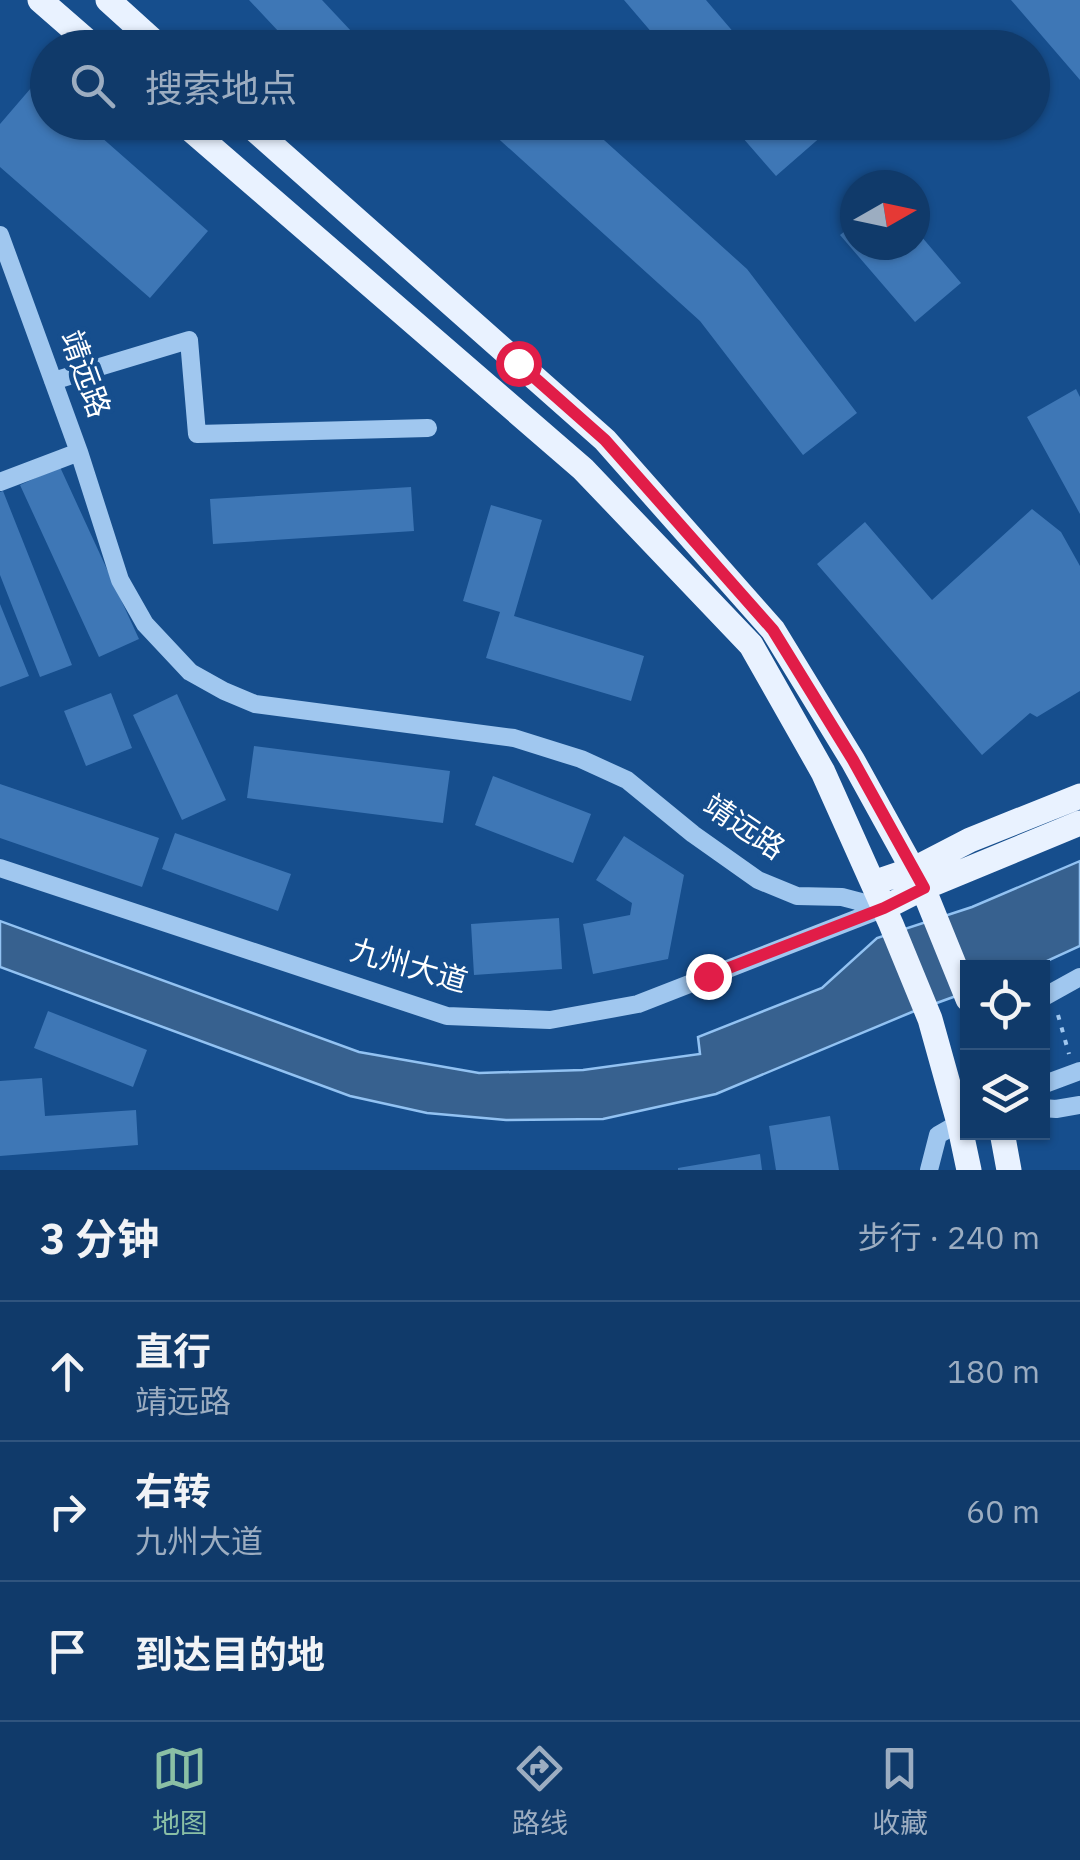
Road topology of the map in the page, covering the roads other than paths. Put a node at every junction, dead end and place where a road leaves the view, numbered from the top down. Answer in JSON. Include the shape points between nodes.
{"nodes":[{"id":1,"x":40,"y":0,"type":"edge"},
{"id":2,"x":108,"y":0,"type":"edge"},
{"id":3,"x":74,"y":30,"type":"edge"},
{"id":4,"x":141,"y":30,"type":"edge"},
{"id":5,"x":203,"y":140,"type":"edge"},
{"id":6,"x":266,"y":140,"type":"edge"},
{"id":7,"x":0,"y":234,"type":"edge"},
{"id":8,"x":53,"y":381,"type":"junction"},
{"id":9,"x":428,"y":428,"type":"dead end"},
{"id":10,"x":79,"y":452,"type":"junction"},
{"id":11,"x":0,"y":482,"type":"edge"},
{"id":12,"x":1080,"y":796,"type":"edge"},
{"id":13,"x":1080,"y":824,"type":"edge"},
{"id":14,"x":0,"y":868,"type":"edge"},
{"id":15,"x":873,"y":883,"type":"junction"},
{"id":16,"x":922,"y":888,"type":"junction"},
{"id":17,"x":888,"y":916,"type":"junction"},
{"id":18,"x":1080,"y":977,"type":"edge"},
{"id":19,"x":960,"y":981,"type":"edge"},
{"id":20,"x":1050,"y":993,"type":"edge"},
{"id":21,"x":1077,"y":1072,"type":"edge"},
{"id":22,"x":1050,"y":1082,"type":"edge"},
{"id":23,"x":1080,"y":1105,"type":"edge"},
{"id":24,"x":1050,"y":1109,"type":"edge"},
{"id":25,"x":960,"y":1123,"type":"joint"},
{"id":26,"x":963,"y":1140,"type":"edge"},
{"id":27,"x":1003,"y":1140,"type":"edge"},
{"id":28,"x":930,"y":1170,"type":"edge"},
{"id":29,"x":969,"y":1170,"type":"edge"},
{"id":30,"x":1009,"y":1170,"type":"edge"}],
"edges":[{"from":1,"to":3,"type":"main road"},
{"from":2,"to":4,"type":"main road"},
{"from":5,"to":15,"type":"main road","via":[[584,470],[751,645],[823,772]]},
{"from":6,"to":16,"type":"main road","via":[[618,455],[773,630]]},
{"from":7,"to":8,"type":"street","name":"靖远路"},
{"from":8,"to":9,"type":"street","via":[[189,340],[197,434]]},
{"from":8,"to":10,"type":"street","name":"靖远路"},
{"from":10,"to":11,"type":"street"},
{"from":10,"to":17,"type":"street","name":"靖远路","via":[[120,580],[145,624],[190,672],[255,704],[514,738],[581,759],[626,780],[758,880],[797,896],[842,897]]},
{"from":12,"to":16,"type":"main road","via":[[970,840]]},
{"from":13,"to":16,"type":"main road","name":"九州大道"},
{"from":14,"to":17,"type":"street","name":"九州大道","via":[[448,1016],[550,1020],[638,1004]]},
{"from":15,"to":16,"type":"main road"},
{"from":15,"to":17,"type":"main road"},
{"from":16,"to":17,"type":"main road","name":"九州大道"},
{"from":16,"to":19,"type":"main road"},
{"from":17,"to":25,"type":"main road","via":[[930,1019]]},
{"from":18,"to":20,"type":"street"},
{"from":21,"to":22,"type":"street"},
{"from":23,"to":24,"type":"street"},
{"from":25,"to":28,"type":"street","via":[[938,1135]]},
{"from":26,"to":29,"type":"main road"},
{"from":27,"to":30,"type":"main road"}]}
